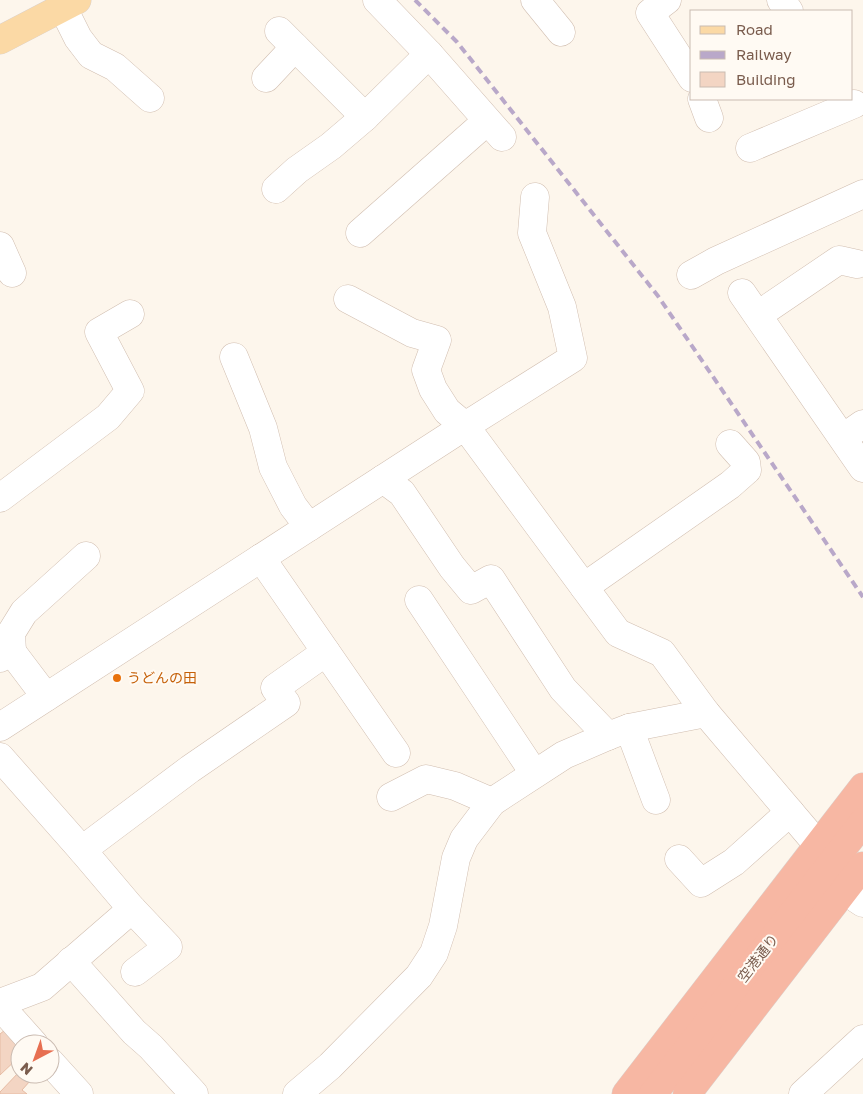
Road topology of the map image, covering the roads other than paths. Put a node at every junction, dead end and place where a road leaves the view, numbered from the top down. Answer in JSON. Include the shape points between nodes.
{"nodes":[{"id":1,"x":378,"y":0,"type":"edge"},
{"id":2,"x":535,"y":0,"type":"edge"},
{"id":3,"x":667,"y":0,"type":"edge"},
{"id":4,"x":70,"y":4,"type":"edge"},
{"id":5,"x":561,"y":32,"type":"dead end"},
{"id":6,"x":0,"y":40,"type":"edge"},
{"id":7,"x":429,"y":54,"type":"junction"},
{"id":8,"x":690,"y":75,"type":"edge"},
{"id":9,"x":266,"y":78,"type":"dead end"},
{"id":10,"x":150,"y":98,"type":"dead end"},
{"id":11,"x":856,"y":106,"type":"edge"},
{"id":12,"x":365,"y":117,"type":"junction"},
{"id":13,"x":750,"y":148,"type":"dead end"},
{"id":14,"x":276,"y":189,"type":"dead end"},
{"id":15,"x":863,"y":194,"type":"edge"},
{"id":16,"x":535,"y":197,"type":"dead end"},
{"id":17,"x":360,"y":233,"type":"dead end"},
{"id":18,"x":0,"y":246,"type":"edge"},
{"id":19,"x":861,"y":266,"type":"edge"},
{"id":20,"x":12,"y":273,"type":"dead end"},
{"id":21,"x":691,"y":275,"type":"dead end"},
{"id":22,"x":742,"y":293,"type":"dead end"},
{"id":23,"x":348,"y":299,"type":"dead end"},
{"id":24,"x":130,"y":314,"type":"dead end"},
{"id":25,"x":758,"y":315,"type":"junction"},
{"id":26,"x":234,"y":357,"type":"dead end"},
{"id":27,"x":465,"y":426,"type":"junction"},
{"id":28,"x":853,"y":431,"type":"edge"},
{"id":29,"x":730,"y":444,"type":"dead end"},
{"id":30,"x":863,"y":468,"type":"edge"},
{"id":31,"x":383,"y":479,"type":"junction"},
{"id":32,"x":0,"y":498,"type":"edge"},
{"id":33,"x":309,"y":527,"type":"junction"},
{"id":34,"x":86,"y":556,"type":"dead end"},
{"id":35,"x":261,"y":558,"type":"junction"},
{"id":36,"x":584,"y":587,"type":"junction"},
{"id":37,"x":419,"y":600,"type":"dead end"},
{"id":38,"x":326,"y":652,"type":"junction"},
{"id":39,"x":6,"y":655,"type":"edge"},
{"id":40,"x":46,"y":697,"type":"junction"},
{"id":41,"x":706,"y":713,"type":"junction"},
{"id":42,"x":0,"y":727,"type":"edge"},
{"id":43,"x":619,"y":732,"type":"junction"},
{"id":44,"x":396,"y":753,"type":"dead end"},
{"id":45,"x":0,"y":757,"type":"edge"},
{"id":46,"x":534,"y":773,"type":"junction"},
{"id":47,"x":863,"y":787,"type":"edge"},
{"id":48,"x":391,"y":797,"type":"dead end"},
{"id":49,"x":656,"y":800,"type":"dead end"},
{"id":50,"x":492,"y":802,"type":"junction"},
{"id":51,"x":790,"y":812,"type":"junction"},
{"id":52,"x":863,"y":822,"type":"edge"},
{"id":53,"x":818,"y":845,"type":"junction"},
{"id":54,"x":82,"y":850,"type":"junction"},
{"id":55,"x":679,"y":859,"type":"dead end"},
{"id":56,"x":863,"y":866,"type":"edge"},
{"id":57,"x":861,"y":898,"type":"edge"},
{"id":58,"x":132,"y":909,"type":"junction"},
{"id":59,"x":71,"y":962,"type":"junction"},
{"id":60,"x":135,"y":972,"type":"dead end"},
{"id":61,"x":2,"y":1011,"type":"edge"},
{"id":62,"x":24,"y":1034,"type":"edge"},
{"id":63,"x":863,"y":1039,"type":"edge"},
{"id":64,"x":60,"y":1073,"type":"edge"},
{"id":65,"x":79,"y":1094,"type":"edge"},
{"id":66,"x":194,"y":1094,"type":"edge"},
{"id":67,"x":297,"y":1094,"type":"edge"},
{"id":68,"x":626,"y":1094,"type":"edge"},
{"id":69,"x":653,"y":1094,"type":"edge"},
{"id":70,"x":687,"y":1094,"type":"edge"},
{"id":71,"x":705,"y":1094,"type":"edge"},
{"id":72,"x":803,"y":1094,"type":"edge"}],
"edges":[{"from":1,"to":7,"type":"street"},
{"from":2,"to":5,"type":"street"},
{"from":3,"to":8,"type":"street","via":[[650,14]]},
{"from":4,"to":6,"type":"main road"},
{"from":4,"to":10,"type":"street","via":[[78,38],[91,54],[115,66]]},
{"from":7,"to":12,"type":"street"},
{"from":7,"to":17,"type":"street","via":[[494,129]]},
{"from":9,"to":12,"type":"street","via":[[287,39]]},
{"from":11,"to":13,"type":"street"},
{"from":12,"to":14,"type":"street"},
{"from":15,"to":21,"type":"street"},
{"from":16,"to":27,"type":"street","via":[[532,232],[562,307],[573,358]]},
{"from":18,"to":20,"type":"street"},
{"from":19,"to":25,"type":"street","via":[[839,260]]},
{"from":22,"to":25,"type":"street"},
{"from":23,"to":27,"type":"street","via":[[412,333],[437,340],[426,370],[447,411]]},
{"from":24,"to":32,"type":"street","via":[[99,332],[130,391],[108,417]]},
{"from":25,"to":28,"type":"street"},
{"from":26,"to":33,"type":"street","via":[[263,428],[273,467],[293,506]]},
{"from":27,"to":31,"type":"street"},
{"from":27,"to":36,"type":"street"},
{"from":28,"to":30,"type":"street"},
{"from":29,"to":36,"type":"street","via":[[746,462],[746,470]]},
{"from":31,"to":33,"type":"street"},
{"from":31,"to":43,"type":"street","via":[[402,493],[470,590],[491,579],[563,689]]},
{"from":33,"to":35,"type":"street"},
{"from":34,"to":39,"type":"street","via":[[24,612],[11,634]]},
{"from":35,"to":38,"type":"street"},
{"from":35,"to":40,"type":"street"},
{"from":36,"to":41,"type":"street","via":[[618,633],[662,653]]},
{"from":37,"to":46,"type":"street"},
{"from":38,"to":44,"type":"street"},
{"from":38,"to":54,"type":"street","via":[[275,688],[286,703],[190,768]]},
{"from":39,"to":40,"type":"street"},
{"from":40,"to":42,"type":"street"},
{"from":41,"to":43,"type":"street"},
{"from":41,"to":51,"type":"street"},
{"from":43,"to":46,"type":"street","via":[[564,755]]},
{"from":43,"to":49,"type":"street"},
{"from":45,"to":54,"type":"street"},
{"from":46,"to":50,"type":"street"},
{"from":47,"to":53,"type":"highway"},
{"from":48,"to":50,"type":"street","via":[[426,779],[455,786]]},
{"from":50,"to":67,"type":"street","via":[[464,839],[456,858],[443,926],[434,953],[419,976],[330,1066]]},
{"from":51,"to":53,"type":"street"},
{"from":51,"to":55,"type":"street","via":[[734,862],[701,883]]},
{"from":52,"to":69,"type":"highway","name":"空港通り"},
{"from":53,"to":68,"type":"highway"},
{"from":54,"to":58,"type":"street"},
{"from":56,"to":70,"type":"highway","name":"空港通り"},
{"from":57,"to":71,"type":"highway"},
{"from":58,"to":59,"type":"street"},
{"from":58,"to":60,"type":"street","via":[[168,946]]},
{"from":59,"to":61,"type":"street","via":[[42,986]]},
{"from":59,"to":66,"type":"street"},
{"from":61,"to":62,"type":"street"},
{"from":63,"to":72,"type":"street"},
{"from":64,"to":65,"type":"street"}]}
